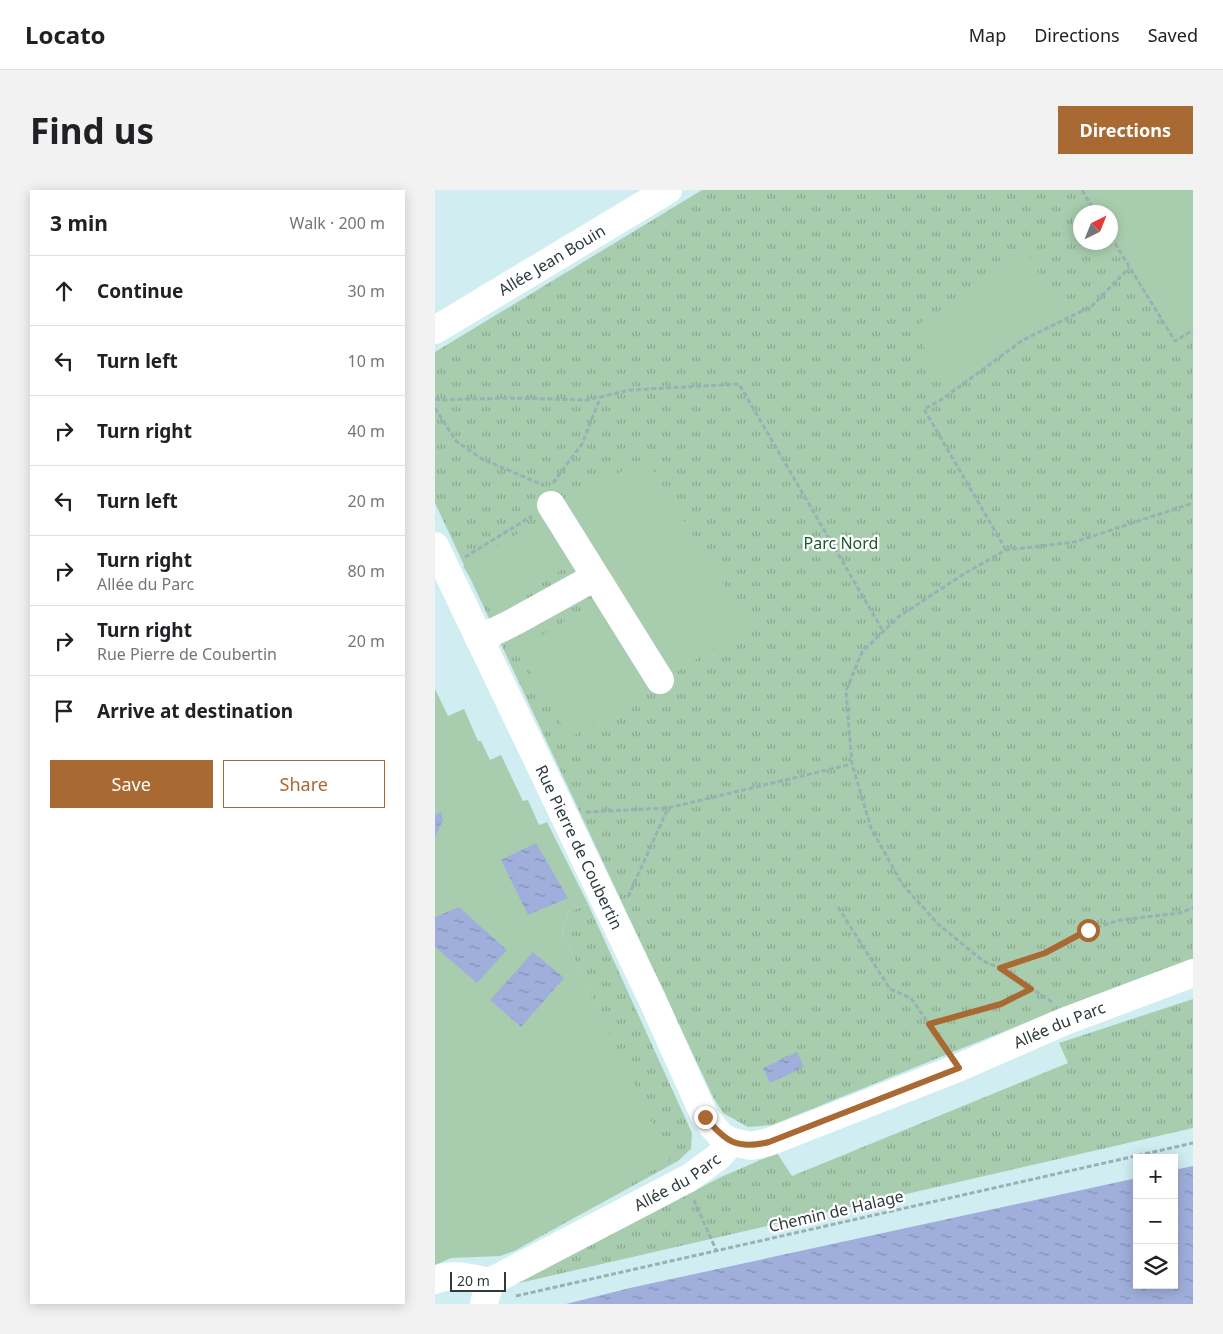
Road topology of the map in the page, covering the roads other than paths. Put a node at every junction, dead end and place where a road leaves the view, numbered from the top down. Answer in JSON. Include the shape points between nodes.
{"nodes":[{"id":1,"x":669,"y":190,"type":"edge"},
{"id":2,"x":435,"y":330,"type":"edge"},
{"id":3,"x":551,"y":504,"type":"road end"},
{"id":4,"x":440,"y":557,"type":"edge"},
{"id":5,"x":595,"y":577,"type":"junction"},
{"id":6,"x":479,"y":639,"type":"junction"},
{"id":7,"x":660,"y":680,"type":"dead end"},
{"id":8,"x":1193,"y":973,"type":"edge"},
{"id":9,"x":732,"y":1142,"type":"junction"},
{"id":10,"x":435,"y":1280,"type":"edge"},
{"id":11,"x":487,"y":1293,"type":"edge"}],
"edges":[{"from":1,"to":2,"type":"street","name":"Allée Jean Bouin"},
{"from":3,"to":5,"type":"street"},
{"from":4,"to":6,"type":"street","name":"Rue Pierre de Coubertin"},
{"from":5,"to":6,"type":"street"},
{"from":5,"to":7,"type":"street"},
{"from":6,"to":9,"type":"street","name":"Rue Pierre de Coubertin","via":[[705,1117],[721,1136]]},
{"from":8,"to":9,"type":"street","name":"Allée du Parc","via":[[1063,1022],[959,1068],[769,1142],[751,1146]]},
{"from":9,"to":11,"type":"street","name":"Allée du Parc","via":[[718,1157],[689,1178]]},
{"from":10,"to":11,"type":"street","via":[[463,1276]]}]}
